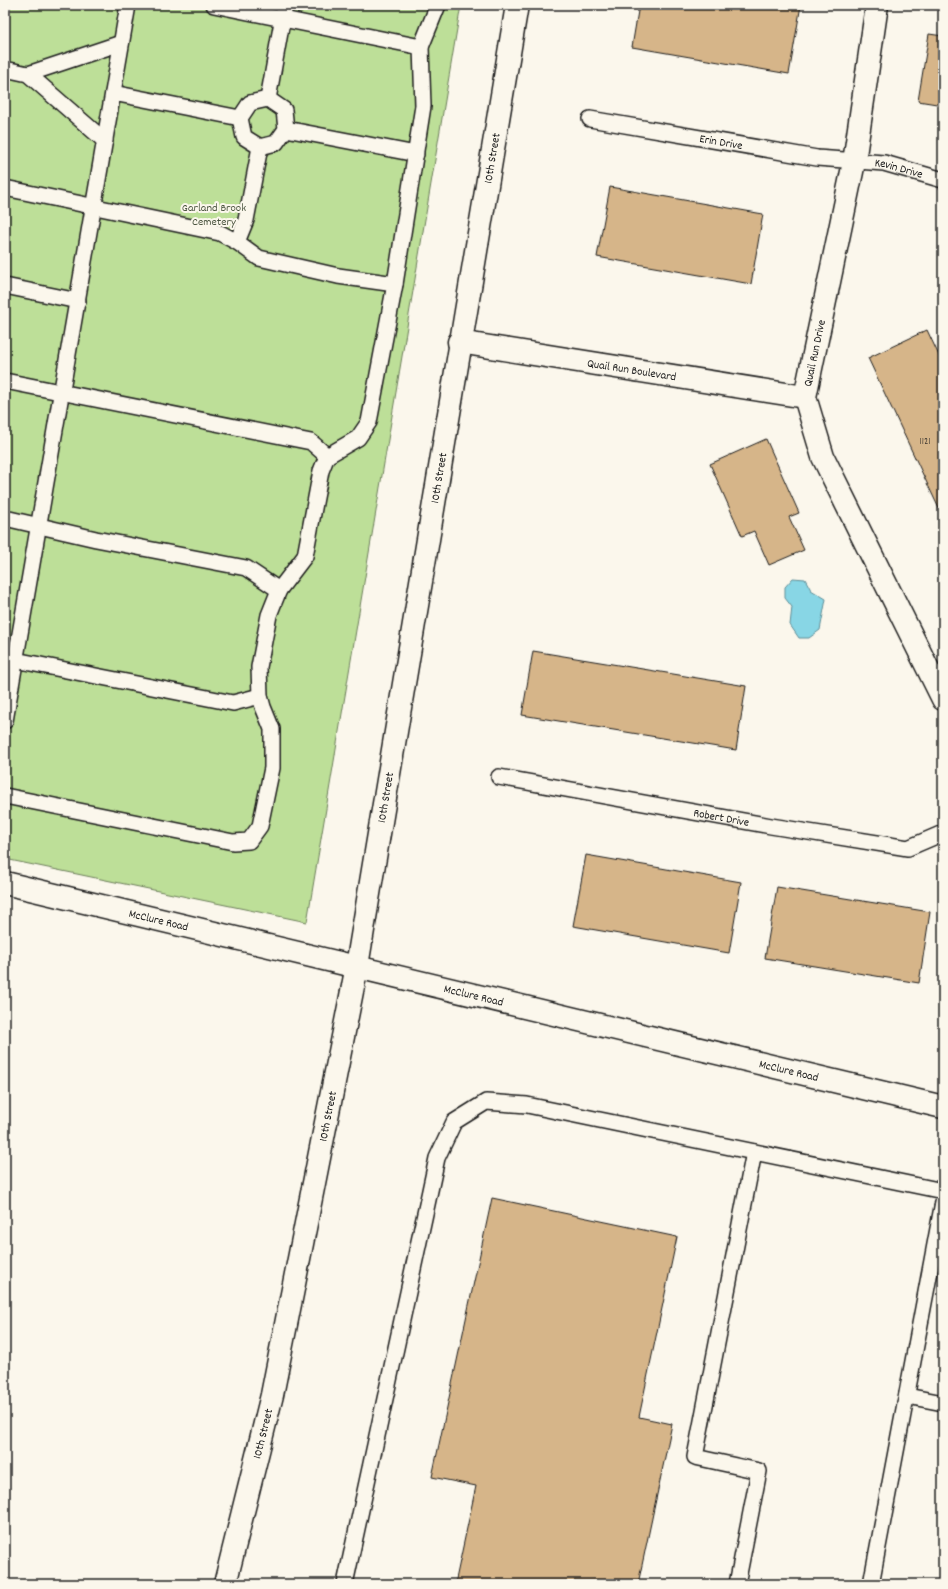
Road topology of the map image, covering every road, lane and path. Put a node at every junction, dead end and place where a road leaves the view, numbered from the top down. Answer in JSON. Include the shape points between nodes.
{"nodes":[{"id":1,"x":128,"y":5,"type":"edge"},
{"id":2,"x":214,"y":5,"type":"edge"},
{"id":3,"x":438,"y":5,"type":"edge"},
{"id":4,"x":517,"y":5,"type":"edge"},
{"id":5,"x":877,"y":5,"type":"edge"},
{"id":6,"x":283,"y":12,"type":"edge"},
{"id":7,"x":121,"y":43,"type":"junction"},
{"id":8,"x":421,"y":47,"type":"junction"},
{"id":9,"x":5,"y":69,"type":"edge"},
{"id":10,"x":28,"y":74,"type":"junction"},
{"id":11,"x":113,"y":92,"type":"junction"},
{"id":12,"x":268,"y":99,"type":"junction"},
{"id":13,"x":240,"y":118,"type":"junction"},
{"id":14,"x":590,"y":119,"type":"dead end"},
{"id":15,"x":286,"y":129,"type":"junction"},
{"id":16,"x":105,"y":141,"type":"junction"},
{"id":17,"x":260,"y":147,"type":"junction"},
{"id":18,"x":416,"y":154,"type":"junction"},
{"id":19,"x":854,"y":162,"type":"junction"},
{"id":20,"x":943,"y":180,"type":"edge"},
{"id":21,"x":5,"y":188,"type":"edge"},
{"id":22,"x":94,"y":206,"type":"junction"},
{"id":23,"x":237,"y":242,"type":"junction"},
{"id":24,"x":395,"y":284,"type":"junction"},
{"id":25,"x":5,"y":286,"type":"edge"},
{"id":26,"x":78,"y":301,"type":"junction"},
{"id":27,"x":459,"y":342,"type":"junction"},
{"id":28,"x":5,"y":381,"type":"edge"},
{"id":29,"x":62,"y":392,"type":"junction"},
{"id":30,"x":805,"y":397,"type":"junction"},
{"id":31,"x":327,"y":456,"type":"junction"},
{"id":32,"x":5,"y":518,"type":"edge"},
{"id":33,"x":40,"y":525,"type":"junction"},
{"id":34,"x":279,"y":590,"type":"junction"},
{"id":35,"x":10,"y":659,"type":"edge"},
{"id":36,"x":260,"y":696,"type":"junction"},
{"id":37,"x":943,"y":698,"type":"edge"},
{"id":38,"x":5,"y":721,"type":"edge"},
{"id":39,"x":498,"y":777,"type":"dead end"},
{"id":40,"x":5,"y":796,"type":"edge"},
{"id":41,"x":943,"y":833,"type":"edge"},
{"id":42,"x":5,"y":883,"type":"edge"},
{"id":43,"x":357,"y":966,"type":"junction"},
{"id":44,"x":943,"y":1107,"type":"edge"},
{"id":45,"x":754,"y":1152,"type":"junction"},
{"id":46,"x":943,"y":1191,"type":"edge"},
{"id":47,"x":943,"y":1202,"type":"edge"},
{"id":48,"x":941,"y":1221,"type":"edge"},
{"id":49,"x":906,"y":1396,"type":"junction"},
{"id":50,"x":943,"y":1403,"type":"edge"},
{"id":51,"x":225,"y":1584,"type":"edge"},
{"id":52,"x":345,"y":1584,"type":"edge"},
{"id":53,"x":737,"y":1584,"type":"edge"},
{"id":54,"x":871,"y":1584,"type":"edge"}],
"edges":[{"from":1,"to":7,"type":"lane"},
{"from":2,"to":6,"type":"lane"},
{"from":3,"to":8,"type":"lane"},
{"from":4,"to":27,"type":"street","name":"10th Street"},
{"from":5,"to":19,"type":"street","name":"Quail Run Drive"},
{"from":6,"to":8,"type":"lane"},
{"from":6,"to":12,"type":"lane"},
{"from":7,"to":10,"type":"lane"},
{"from":7,"to":11,"type":"lane"},
{"from":8,"to":18,"type":"lane","via":[[424,106]]},
{"from":9,"to":10,"type":"lane"},
{"from":10,"to":16,"type":"lane"},
{"from":11,"to":13,"type":"lane"},
{"from":11,"to":16,"type":"lane"},
{"from":12,"to":13,"type":"lane","via":[[250,103]]},
{"from":12,"to":15,"type":"lane","via":[[284,110]]},
{"from":13,"to":17,"type":"lane","via":[[244,137]]},
{"from":14,"to":19,"type":"lane","name":"Erin Drive","via":[[817,158]]},
{"from":15,"to":17,"type":"lane","via":[[276,143]]},
{"from":15,"to":18,"type":"lane"},
{"from":16,"to":22,"type":"lane"},
{"from":17,"to":23,"type":"lane","via":[[246,220]]},
{"from":18,"to":24,"type":"lane"},
{"from":19,"to":20,"type":"lane","name":"Kevin Drive","via":[[884,163]]},
{"from":19,"to":30,"type":"street","name":"Quail Run Drive"},
{"from":21,"to":22,"type":"lane"},
{"from":22,"to":23,"type":"lane","via":[[220,233]]},
{"from":22,"to":26,"type":"lane"},
{"from":23,"to":24,"type":"lane","via":[[259,258],[338,276]]},
{"from":24,"to":31,"type":"lane","via":[[369,422],[358,438]]},
{"from":25,"to":26,"type":"lane"},
{"from":26,"to":29,"type":"lane"},
{"from":27,"to":30,"type":"street","name":"Quail Run Boulevard"},
{"from":27,"to":43,"type":"street","name":"10th Street"},
{"from":28,"to":29,"type":"lane"},
{"from":29,"to":31,"type":"lane","via":[[311,442]]},
{"from":29,"to":33,"type":"lane"},
{"from":30,"to":37,"type":"street","name":"Quail Run Drive","via":[[823,458]]},
{"from":31,"to":34,"type":"lane","via":[[321,471],[305,556]]},
{"from":32,"to":33,"type":"lane"},
{"from":33,"to":34,"type":"lane","via":[[96,539],[246,568]]},
{"from":33,"to":35,"type":"lane"},
{"from":34,"to":36,"type":"lane","via":[[269,615],[259,667]]},
{"from":35,"to":36,"type":"lane","via":[[233,703]]},
{"from":35,"to":38,"type":"lane"},
{"from":36,"to":40,"type":"lane","via":[[272,729],[272,768],[260,826],[249,841],[233,842]]},
{"from":39,"to":41,"type":"lane","name":"Robert Drive","via":[[908,848]]},
{"from":42,"to":43,"type":"street","name":"McClure Road"},
{"from":43,"to":44,"type":"street","name":"McClure Road"},
{"from":43,"to":51,"type":"street","name":"10th Street","via":[[272,1395]]},
{"from":45,"to":46,"type":"lane"},
{"from":45,"to":52,"type":"lane","via":[[527,1105],[486,1102],[454,1122],[437,1158]]},
{"from":45,"to":53,"type":"lane","via":[[695,1457],[759,1471]]},
{"from":47,"to":48,"type":"lane"},
{"from":48,"to":49,"type":"lane"},
{"from":49,"to":50,"type":"lane"},
{"from":49,"to":54,"type":"lane"}]}
